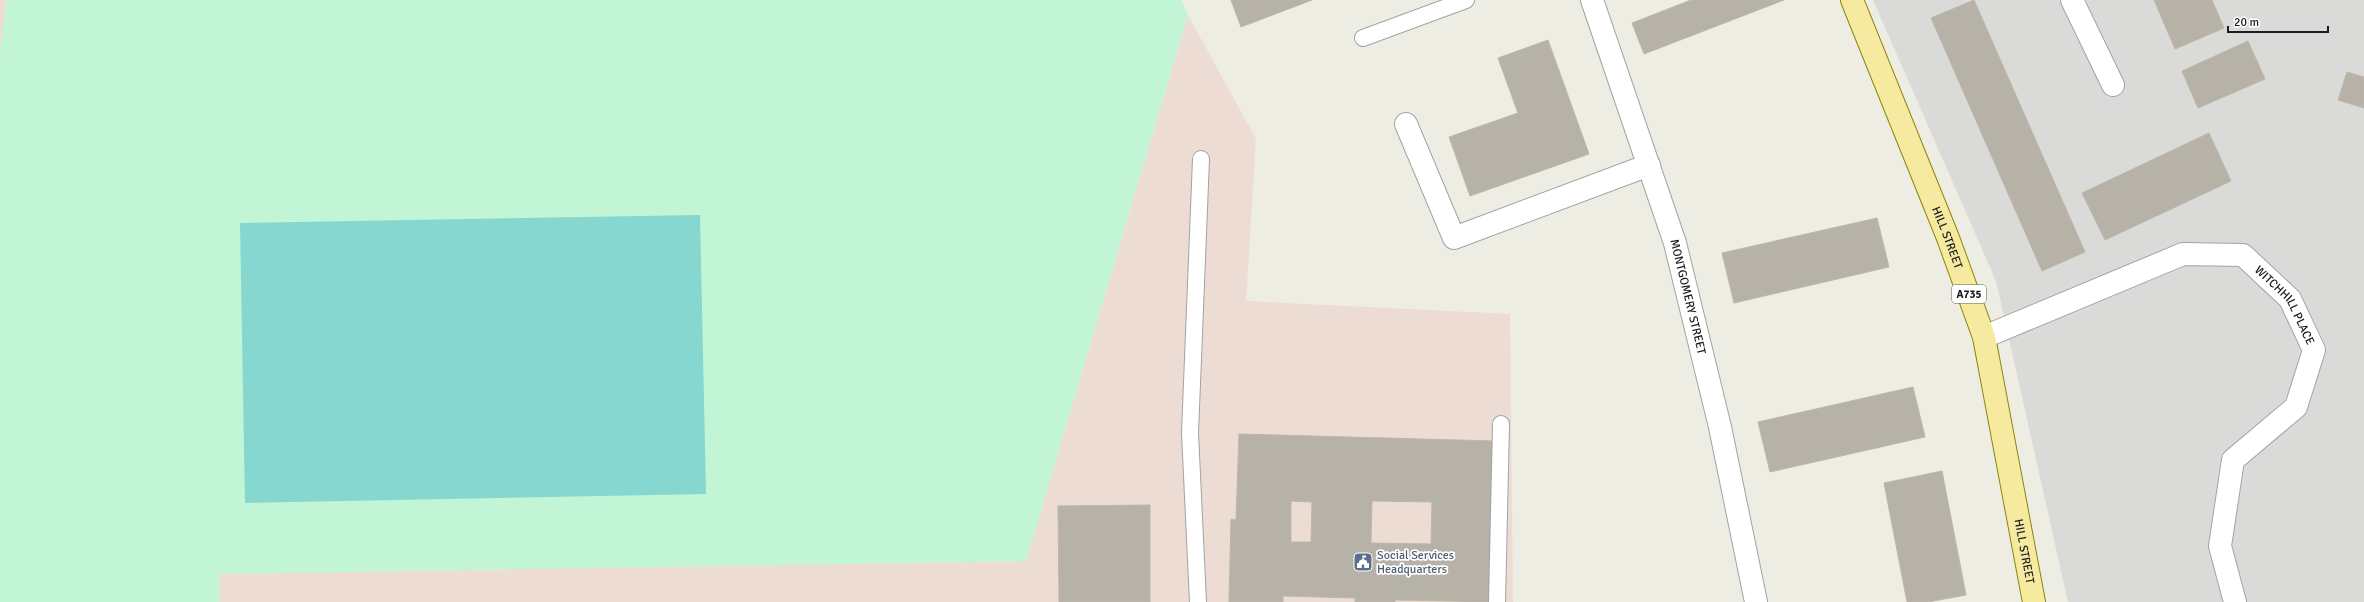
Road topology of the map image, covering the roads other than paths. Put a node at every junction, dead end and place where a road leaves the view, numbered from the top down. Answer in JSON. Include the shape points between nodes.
{"nodes":[{"id":1,"x":1466,"y":0,"type":"edge"},
{"id":2,"x":1592,"y":0,"type":"edge"},
{"id":3,"x":1852,"y":0,"type":"edge"},
{"id":4,"x":2072,"y":0,"type":"edge"},
{"id":5,"x":1363,"y":38,"type":"dead end"},
{"id":6,"x":2113,"y":85,"type":"dead end"},
{"id":7,"x":1406,"y":124,"type":"dead end"},
{"id":8,"x":1201,"y":159,"type":"dead end"},
{"id":9,"x":1649,"y":164,"type":"junction"},
{"id":10,"x":1984,"y":337,"type":"junction"},
{"id":11,"x":1501,"y":424,"type":"dead end"},
{"id":12,"x":1198,"y":602,"type":"edge"},
{"id":13,"x":1497,"y":602,"type":"edge"},
{"id":14,"x":1756,"y":602,"type":"edge"},
{"id":15,"x":2034,"y":602,"type":"edge"},
{"id":16,"x":2235,"y":602,"type":"edge"}],
"edges":[{"from":1,"to":5,"type":"lane"},
{"from":2,"to":9,"type":"street","name":"MONTGOMERY STREET"},
{"from":3,"to":10,"type":"main road","name":"HILL STREET","number":"A735","via":[[1948,238]]},
{"from":4,"to":6,"type":"street"},
{"from":7,"to":9,"type":"street","via":[[1454,238]]},
{"from":8,"to":12,"type":"lane","via":[[1190,433]]},
{"from":9,"to":14,"type":"street","name":"MONTGOMERY STREET","via":[[1676,243],[1715,404]]},
{"from":10,"to":15,"type":"main road","name":"HILL STREET","number":"A735"},
{"from":10,"to":16,"type":"street","name":"WITCHHILL PLACE","via":[[2183,254],[2243,255],[2290,299],[2314,350],[2296,407],[2233,460],[2220,546]]},
{"from":11,"to":13,"type":"lane"}]}
